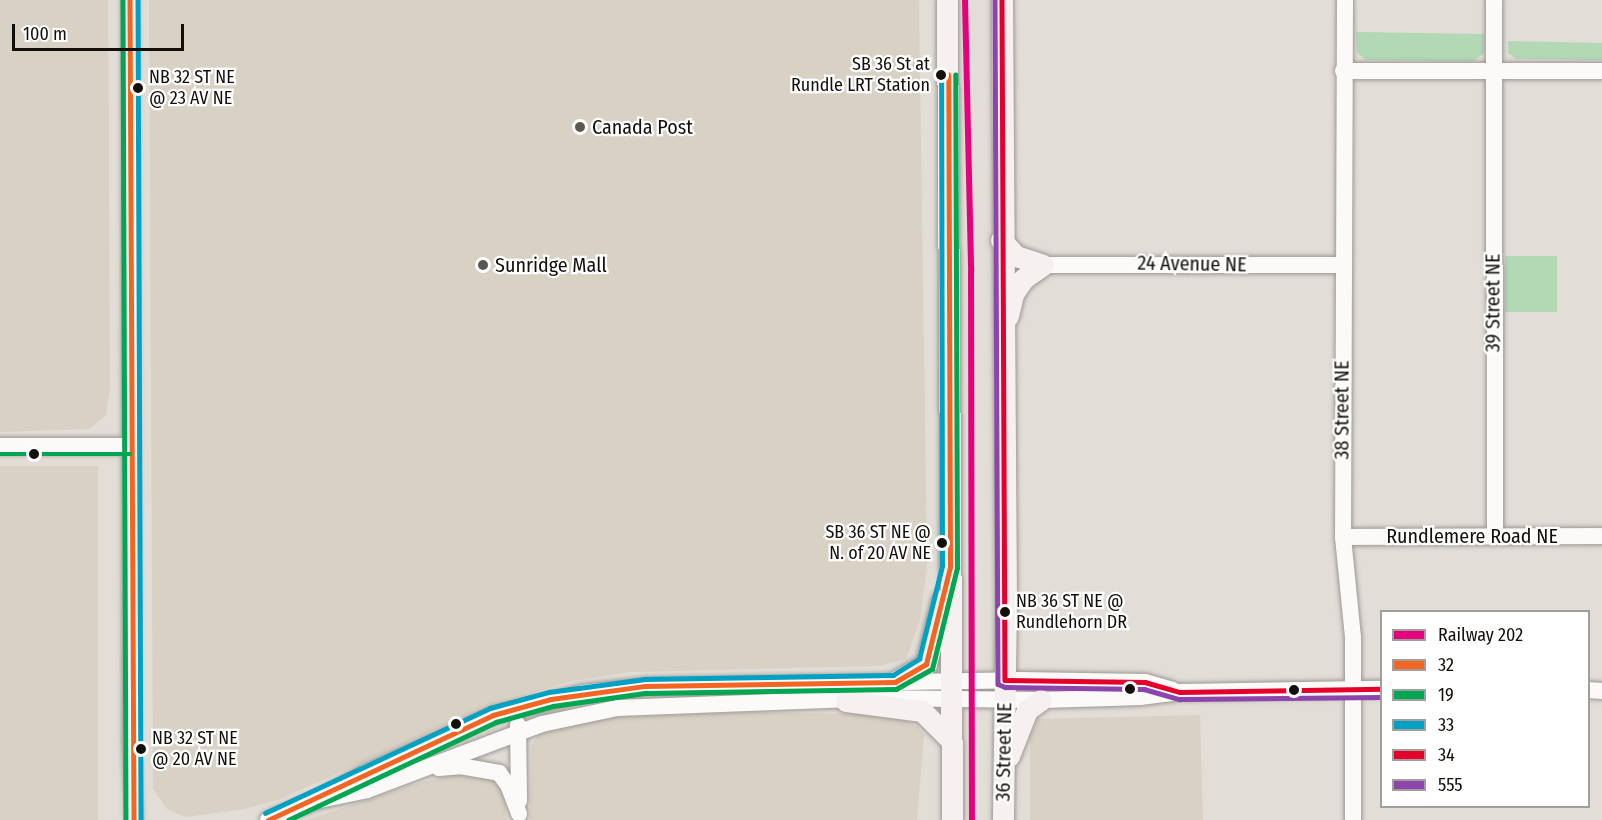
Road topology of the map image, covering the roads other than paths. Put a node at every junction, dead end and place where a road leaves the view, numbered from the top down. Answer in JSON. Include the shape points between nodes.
{"nodes":[{"id":1,"x":130,"y":0,"type":"edge"},
{"id":2,"x":947,"y":0,"type":"edge"},
{"id":3,"x":1002,"y":0,"type":"edge"},
{"id":4,"x":1345,"y":0,"type":"edge"},
{"id":5,"x":1494,"y":0,"type":"edge"},
{"id":6,"x":1343,"y":71,"type":"junction"},
{"id":7,"x":1492,"y":71,"type":"junction"},
{"id":8,"x":1602,"y":71,"type":"edge"},
{"id":9,"x":1001,"y":240,"type":"junction"},
{"id":10,"x":1043,"y":265,"type":"junction"},
{"id":11,"x":1342,"y":266,"type":"junction"},
{"id":12,"x":1002,"y":346,"type":"junction"},
{"id":13,"x":0,"y":446,"type":"edge"},
{"id":14,"x":130,"y":446,"type":"junction"},
{"id":15,"x":1495,"y":535,"type":"junction"},
{"id":16,"x":1602,"y":536,"type":"edge"},
{"id":17,"x":1343,"y":537,"type":"junction"},
{"id":18,"x":950,"y":567,"type":"junction"},
{"id":19,"x":895,"y":682,"type":"junction"},
{"id":20,"x":951,"y":689,"type":"junction"},
{"id":21,"x":1380,"y":689,"type":"edge"},
{"id":22,"x":1005,"y":690,"type":"junction"},
{"id":23,"x":1353,"y":690,"type":"junction"},
{"id":24,"x":1180,"y":692,"type":"junction"},
{"id":25,"x":1041,"y":700,"type":"junction"},
{"id":26,"x":846,"y":701,"type":"junction"},
{"id":27,"x":518,"y":707,"type":"junction"},
{"id":28,"x":518,"y":733,"type":"junction"},
{"id":29,"x":951,"y":740,"type":"junction"},
{"id":30,"x":1004,"y":767,"type":"junction"},
{"id":31,"x":421,"y":770,"type":"junction"},
{"id":32,"x":315,"y":801,"type":"junction"},
{"id":33,"x":519,"y":817,"type":"edge"},
{"id":34,"x":132,"y":818,"type":"edge"},
{"id":35,"x":268,"y":820,"type":"edge"},
{"id":36,"x":952,"y":820,"type":"edge"},
{"id":37,"x":1003,"y":820,"type":"edge"},
{"id":38,"x":1353,"y":820,"type":"edge"}],
"edges":[{"from":1,"to":14,"type":"street"},
{"from":2,"to":18,"type":"main road"},
{"from":3,"to":9,"type":"main road","name":"36 Street NE"},
{"from":4,"to":6,"type":"street","name":"38 Street NE"},
{"from":5,"to":7,"type":"street","name":"39 Street NE"},
{"from":6,"to":7,"type":"street"},
{"from":6,"to":11,"type":"street","name":"38 Street NE"},
{"from":7,"to":8,"type":"street"},
{"from":7,"to":15,"type":"street","name":"39 Street NE"},
{"from":9,"to":10,"type":"main road","via":[[1016,256]]},
{"from":9,"to":12,"type":"main road","name":"36 Street NE"},
{"from":10,"to":11,"type":"street","name":"24 Avenue NE"},
{"from":10,"to":12,"type":"main road","via":[[1023,279],[1013,294]]},
{"from":11,"to":17,"type":"street","name":"38 Street NE"},
{"from":12,"to":22,"type":"main road","name":"36 Street NE"},
{"from":13,"to":14,"type":"street"},
{"from":14,"to":34,"type":"street"},
{"from":15,"to":16,"type":"street","name":"Rundlemere Road NE"},
{"from":15,"to":17,"type":"street","name":"Rundlemere Road NE"},
{"from":17,"to":23,"type":"street","name":"38 Street NE","via":[[1351,610]]},
{"from":18,"to":19,"type":"main road","via":[[926,664]]},
{"from":18,"to":20,"type":"main road"},
{"from":19,"to":20,"type":"street"},
{"from":19,"to":27,"type":"street","via":[[645,686],[583,693]]},
{"from":20,"to":22,"type":"street","via":[[978,681]]},
{"from":20,"to":22,"type":"street","via":[[978,698]]},
{"from":20,"to":26,"type":"street"},
{"from":20,"to":29,"type":"main road"},
{"from":21,"to":23,"type":"street"},
{"from":22,"to":24,"type":"street","via":[[1145,682]]},
{"from":22,"to":25,"type":"street"},
{"from":22,"to":30,"type":"main road","name":"36 Street NE"},
{"from":23,"to":24,"type":"street"},
{"from":23,"to":38,"type":"street","name":"38 Street NE"},
{"from":24,"to":25,"type":"street"},
{"from":25,"to":30,"type":"main road","via":[[1027,711]]},
{"from":26,"to":28,"type":"street","via":[[616,708],[564,717]]},
{"from":26,"to":29,"type":"main road","via":[[922,711]]},
{"from":27,"to":28,"type":"street"},
{"from":27,"to":32,"type":"street","via":[[440,738]]},
{"from":28,"to":31,"type":"street"},
{"from":28,"to":33,"type":"street"},
{"from":29,"to":36,"type":"main road"},
{"from":30,"to":37,"type":"main road","name":"36 Street NE"},
{"from":31,"to":32,"type":"street","via":[[367,790]]},
{"from":31,"to":33,"type":"street","via":[[460,766],[499,773],[508,785]]},
{"from":32,"to":35,"type":"street"}]}
